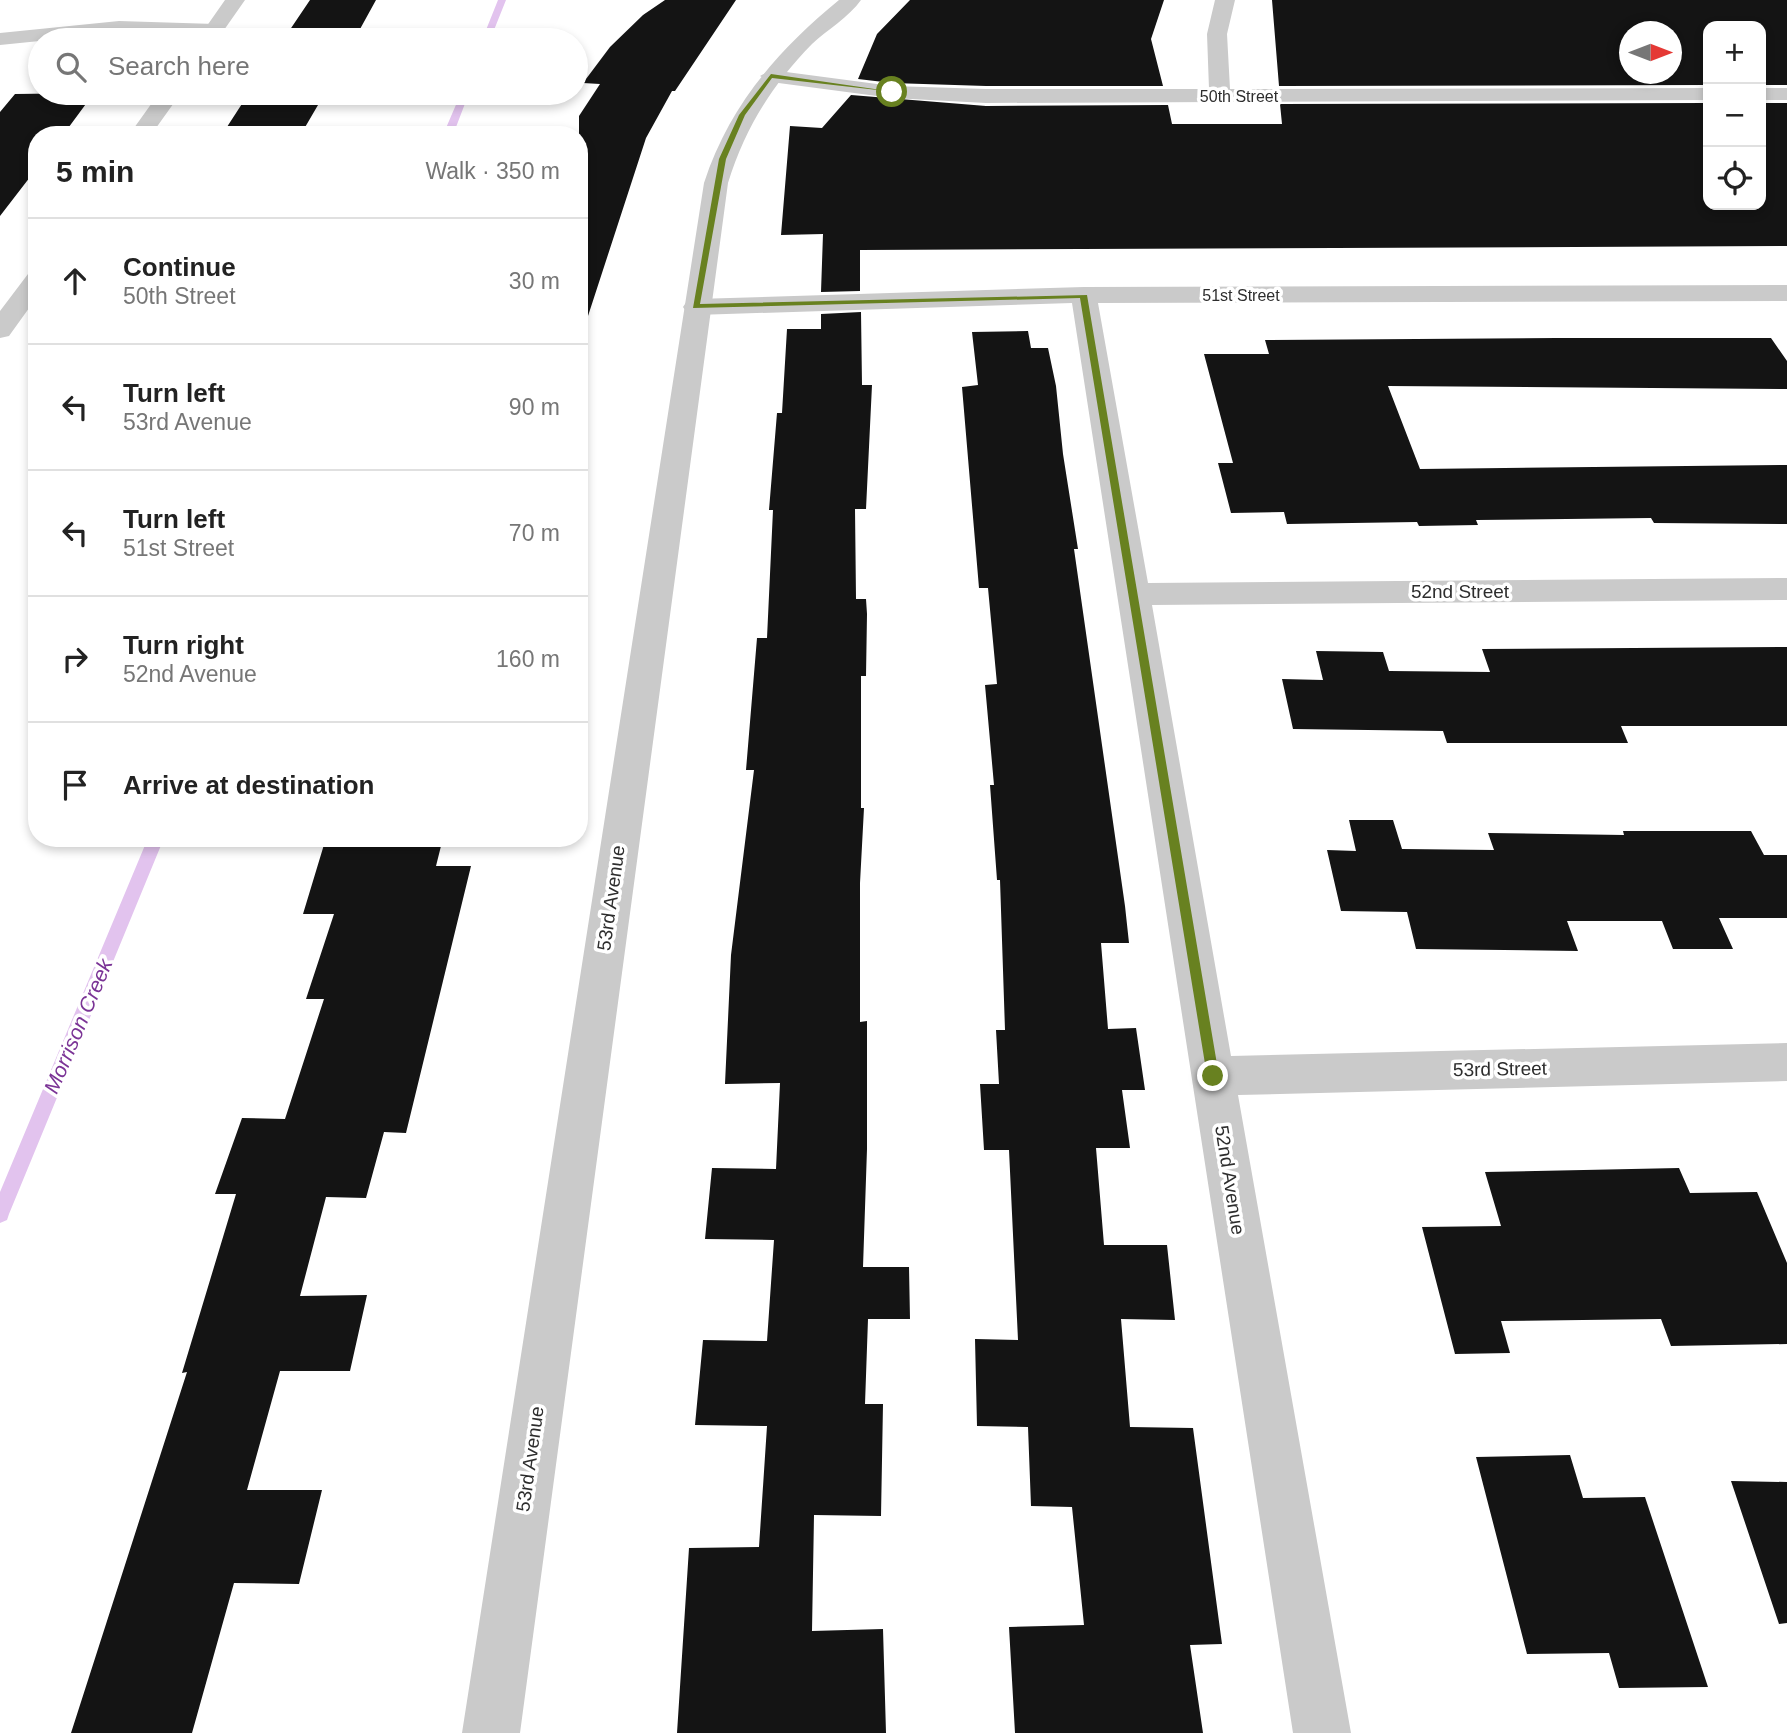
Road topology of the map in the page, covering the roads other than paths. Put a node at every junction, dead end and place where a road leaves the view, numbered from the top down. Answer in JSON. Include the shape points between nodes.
{"nodes":[{"id":1,"x":235,"y":0,"type":"edge"},
{"id":2,"x":851,"y":0,"type":"edge"},
{"id":3,"x":1224,"y":0,"type":"edge"},
{"id":4,"x":109,"y":28,"type":"edge"},
{"id":5,"x":130,"y":28,"type":"edge"},
{"id":6,"x":216,"y":28,"type":"edge"},
{"id":7,"x":28,"y":36,"type":"edge"},
{"id":8,"x":0,"y":39,"type":"edge"},
{"id":9,"x":771,"y":76,"type":"junction"},
{"id":10,"x":1703,"y":94,"type":"edge"},
{"id":11,"x":1766,"y":94,"type":"edge"},
{"id":12,"x":1787,"y":94,"type":"edge"},
{"id":13,"x":1220,"y":96,"type":"junction"},
{"id":14,"x":161,"y":105,"type":"edge"},
{"id":15,"x":146,"y":126,"type":"edge"},
{"id":16,"x":28,"y":291,"type":"edge"},
{"id":17,"x":1787,"y":293,"type":"edge"},
{"id":18,"x":1084,"y":295,"type":"junction"},
{"id":19,"x":696,"y":307,"type":"junction"},
{"id":20,"x":0,"y":330,"type":"edge"},
{"id":21,"x":1787,"y":589,"type":"edge"},
{"id":22,"x":1133,"y":594,"type":"junction"},
{"id":23,"x":1787,"y":1062,"type":"edge"},
{"id":24,"x":1213,"y":1076,"type":"junction"},
{"id":25,"x":491,"y":1733,"type":"edge"},
{"id":26,"x":1322,"y":1733,"type":"edge"}],
"edges":[{"from":1,"to":6,"type":"street"},
{"from":2,"to":9,"type":"street","name":"53rd Avenue","via":[[799,43]]},
{"from":3,"to":13,"type":"street","via":[[1217,34]]},
{"from":4,"to":5,"type":"street"},
{"from":7,"to":8,"type":"street"},
{"from":9,"to":13,"type":"street","name":"50th Street","via":[[944,95]]},
{"from":9,"to":19,"type":"street","name":"53rd Avenue","via":[[742,115],[722,159]]},
{"from":10,"to":13,"type":"street","name":"50th Street"},
{"from":11,"to":12,"type":"street"},
{"from":14,"to":15,"type":"street"},
{"from":16,"to":20,"type":"street"},
{"from":17,"to":18,"type":"street","name":"51st Street"},
{"from":18,"to":19,"type":"street","name":"51st Street"},
{"from":18,"to":22,"type":"street","name":"52nd Avenue"},
{"from":19,"to":25,"type":"street","name":"53rd Avenue"},
{"from":21,"to":22,"type":"street","name":"52nd Street"},
{"from":22,"to":24,"type":"street","name":"52nd Avenue"},
{"from":23,"to":24,"type":"street","name":"53rd Street"},
{"from":24,"to":26,"type":"street","name":"52nd Avenue"}]}
